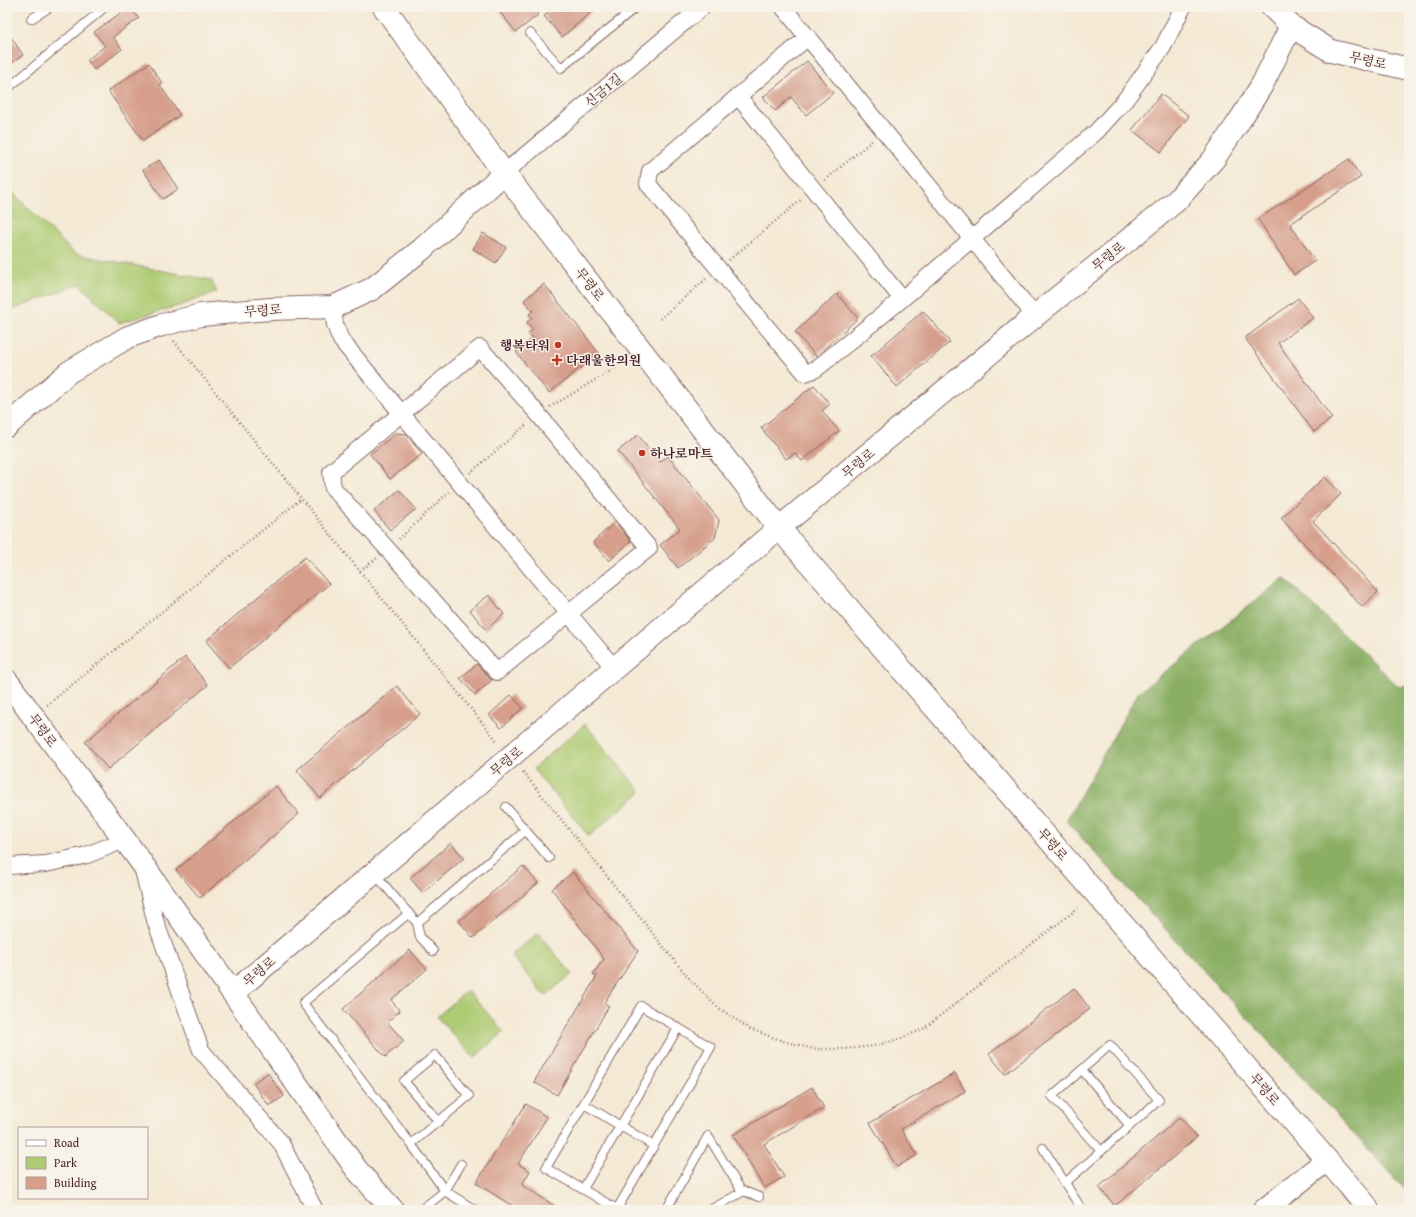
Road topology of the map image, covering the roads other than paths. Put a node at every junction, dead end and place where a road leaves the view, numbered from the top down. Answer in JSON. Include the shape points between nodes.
{"nodes":[{"id":1,"x":50,"y":7,"type":"edge"},
{"id":2,"x":105,"y":7,"type":"edge"},
{"id":3,"x":384,"y":7,"type":"edge"},
{"id":4,"x":636,"y":7,"type":"edge"},
{"id":5,"x":702,"y":7,"type":"edge"},
{"id":6,"x":784,"y":7,"type":"edge"},
{"id":7,"x":1183,"y":7,"type":"edge"},
{"id":8,"x":1272,"y":7,"type":"edge"},
{"id":9,"x":31,"y":19,"type":"dead end"},
{"id":10,"x":1291,"y":26,"type":"junction"},
{"id":11,"x":530,"y":33,"type":"dead end"},
{"id":12,"x":808,"y":37,"type":"junction"},
{"id":13,"x":1409,"y":69,"type":"edge"},
{"id":14,"x":7,"y":89,"type":"edge"},
{"id":15,"x":738,"y":96,"type":"junction"},
{"id":16,"x":504,"y":173,"type":"junction"},
{"id":17,"x":972,"y":239,"type":"junction"},
{"id":18,"x":902,"y":299,"type":"junction"},
{"id":19,"x":333,"y":307,"type":"junction"},
{"id":20,"x":1035,"y":316,"type":"junction"},
{"id":21,"x":402,"y":414,"type":"junction"},
{"id":22,"x":7,"y":426,"type":"edge"},
{"id":23,"x":779,"y":528,"type":"junction"},
{"id":24,"x":569,"y":614,"type":"junction"},
{"id":25,"x":615,"y":669,"type":"junction"},
{"id":26,"x":7,"y":681,"type":"edge"},
{"id":27,"x":506,"y":807,"type":"dead end"},
{"id":28,"x":526,"y":830,"type":"junction"},
{"id":29,"x":124,"y":840,"type":"junction"},
{"id":30,"x":549,"y":858,"type":"dead end"},
{"id":31,"x":141,"y":862,"type":"junction"},
{"id":32,"x":7,"y":866,"type":"edge"},
{"id":33,"x":374,"y":872,"type":"junction"},
{"id":34,"x":409,"y":913,"type":"junction"},
{"id":35,"x":417,"y":923,"type":"junction"},
{"id":36,"x":433,"y":951,"type":"dead end"},
{"id":37,"x":233,"y":993,"type":"junction"},
{"id":38,"x":678,"y":1028,"type":"junction"},
{"id":39,"x":1082,"y":1070,"type":"junction"},
{"id":40,"x":584,"y":1104,"type":"junction"},
{"id":41,"x":439,"y":1122,"type":"junction"},
{"id":42,"x":620,"y":1126,"type":"junction"},
{"id":43,"x":1130,"y":1126,"type":"junction"},
{"id":44,"x":411,"y":1144,"type":"junction"},
{"id":45,"x":654,"y":1146,"type":"junction"},
{"id":46,"x":1043,"y":1148,"type":"dead end"},
{"id":47,"x":1101,"y":1151,"type":"junction"},
{"id":48,"x":1327,"y":1160,"type":"junction"},
{"id":49,"x":461,"y":1164,"type":"dead end"},
{"id":50,"x":1065,"y":1183,"type":"junction"},
{"id":51,"x":583,"y":1189,"type":"junction"},
{"id":52,"x":445,"y":1191,"type":"junction"},
{"id":53,"x":744,"y":1191,"type":"junction"},
{"id":54,"x":759,"y":1197,"type":"dead end"},
{"id":55,"x":1369,"y":1208,"type":"edge"},
{"id":56,"x":315,"y":1210,"type":"edge"},
{"id":57,"x":392,"y":1210,"type":"edge"},
{"id":58,"x":421,"y":1210,"type":"edge"},
{"id":59,"x":475,"y":1210,"type":"edge"},
{"id":60,"x":617,"y":1210,"type":"edge"},
{"id":61,"x":666,"y":1210,"type":"edge"},
{"id":62,"x":710,"y":1210,"type":"edge"},
{"id":63,"x":1082,"y":1210,"type":"edge"},
{"id":64,"x":1264,"y":1210,"type":"edge"}],
"edges":[{"from":1,"to":9,"type":"lane"},
{"from":2,"to":14,"type":"lane"},
{"from":3,"to":16,"type":"street","name":"무령로"},
{"from":4,"to":11,"type":"lane","via":[[560,68]]},
{"from":5,"to":16,"type":"street","name":"신금1길"},
{"from":6,"to":12,"type":"street"},
{"from":7,"to":17,"type":"street","via":[[1163,47],[1125,100],[1097,131]]},
{"from":8,"to":10,"type":"street"},
{"from":10,"to":13,"type":"street","name":"무령로","via":[[1331,51]]},
{"from":10,"to":20,"type":"street","name":"무령로","via":[[1262,85],[1213,160],[1176,201]]},
{"from":12,"to":15,"type":"street"},
{"from":12,"to":17,"type":"street"},
{"from":15,"to":18,"type":"street"},
{"from":15,"to":18,"type":"street","via":[[650,171],[648,184],[805,373],[816,369]]},
{"from":16,"to":19,"type":"street","name":"무령로","via":[[421,250],[372,288]]},
{"from":16,"to":23,"type":"street","name":"무령로"},
{"from":17,"to":18,"type":"street"},
{"from":17,"to":20,"type":"street"},
{"from":19,"to":21,"type":"street","via":[[335,325],[341,340]]},
{"from":19,"to":22,"type":"street","name":"무령로","via":[[201,315],[128,337],[69,372]]},
{"from":20,"to":23,"type":"street","name":"무령로"},
{"from":21,"to":24,"type":"street"},
{"from":21,"to":24,"type":"street","via":[[331,472],[333,488],[497,672]]},
{"from":21,"to":24,"type":"street","via":[[480,348],[538,414],[649,548]]},
{"from":23,"to":25,"type":"street","name":"무령로"},
{"from":23,"to":48,"type":"street","name":"무령로"},
{"from":24,"to":25,"type":"street"},
{"from":25,"to":33,"type":"street","name":"무령로"},
{"from":26,"to":29,"type":"street","name":"무령로"},
{"from":27,"to":28,"type":"lane"},
{"from":28,"to":30,"type":"lane"},
{"from":28,"to":35,"type":"lane"},
{"from":29,"to":31,"type":"street","name":"무령로"},
{"from":29,"to":32,"type":"street","via":[[87,854],[46,864]]},
{"from":31,"to":37,"type":"street","name":"무령로"},
{"from":31,"to":56,"type":"street","via":[[154,920],[201,1050],[281,1143]]},
{"from":33,"to":34,"type":"lane"},
{"from":33,"to":37,"type":"street","name":"무령로"},
{"from":34,"to":35,"type":"lane"},
{"from":34,"to":44,"type":"lane","via":[[303,1003]]},
{"from":35,"to":36,"type":"lane","via":[[420,936]]},
{"from":37,"to":57,"type":"street","name":"무령로","via":[[357,1170]]},
{"from":38,"to":40,"type":"lane","via":[[641,1006]]},
{"from":38,"to":42,"type":"lane"},
{"from":38,"to":45,"type":"lane","via":[[711,1047]]},
{"from":39,"to":43,"type":"lane"},
{"from":39,"to":43,"type":"lane","via":[[1110,1045],[1159,1100]]},
{"from":39,"to":47,"type":"lane","via":[[1052,1096]]},
{"from":40,"to":42,"type":"lane"},
{"from":40,"to":51,"type":"lane","via":[[546,1168]]},
{"from":41,"to":41,"type":"lane","via":[[469,1096],[435,1055],[404,1081]]},
{"from":41,"to":44,"type":"lane"},
{"from":42,"to":45,"type":"lane"},
{"from":42,"to":51,"type":"lane"},
{"from":43,"to":47,"type":"lane"},
{"from":44,"to":52,"type":"lane"},
{"from":45,"to":60,"type":"lane"},
{"from":46,"to":50,"type":"lane"},
{"from":47,"to":50,"type":"lane"},
{"from":48,"to":55,"type":"street","name":"무령로"},
{"from":48,"to":64,"type":"street"},
{"from":49,"to":52,"type":"lane"},
{"from":50,"to":63,"type":"lane"},
{"from":51,"to":60,"type":"lane"},
{"from":52,"to":58,"type":"lane"},
{"from":52,"to":59,"type":"lane"},
{"from":53,"to":54,"type":"lane"},
{"from":53,"to":61,"type":"lane","via":[[708,1136]]},
{"from":53,"to":62,"type":"lane"}]}
